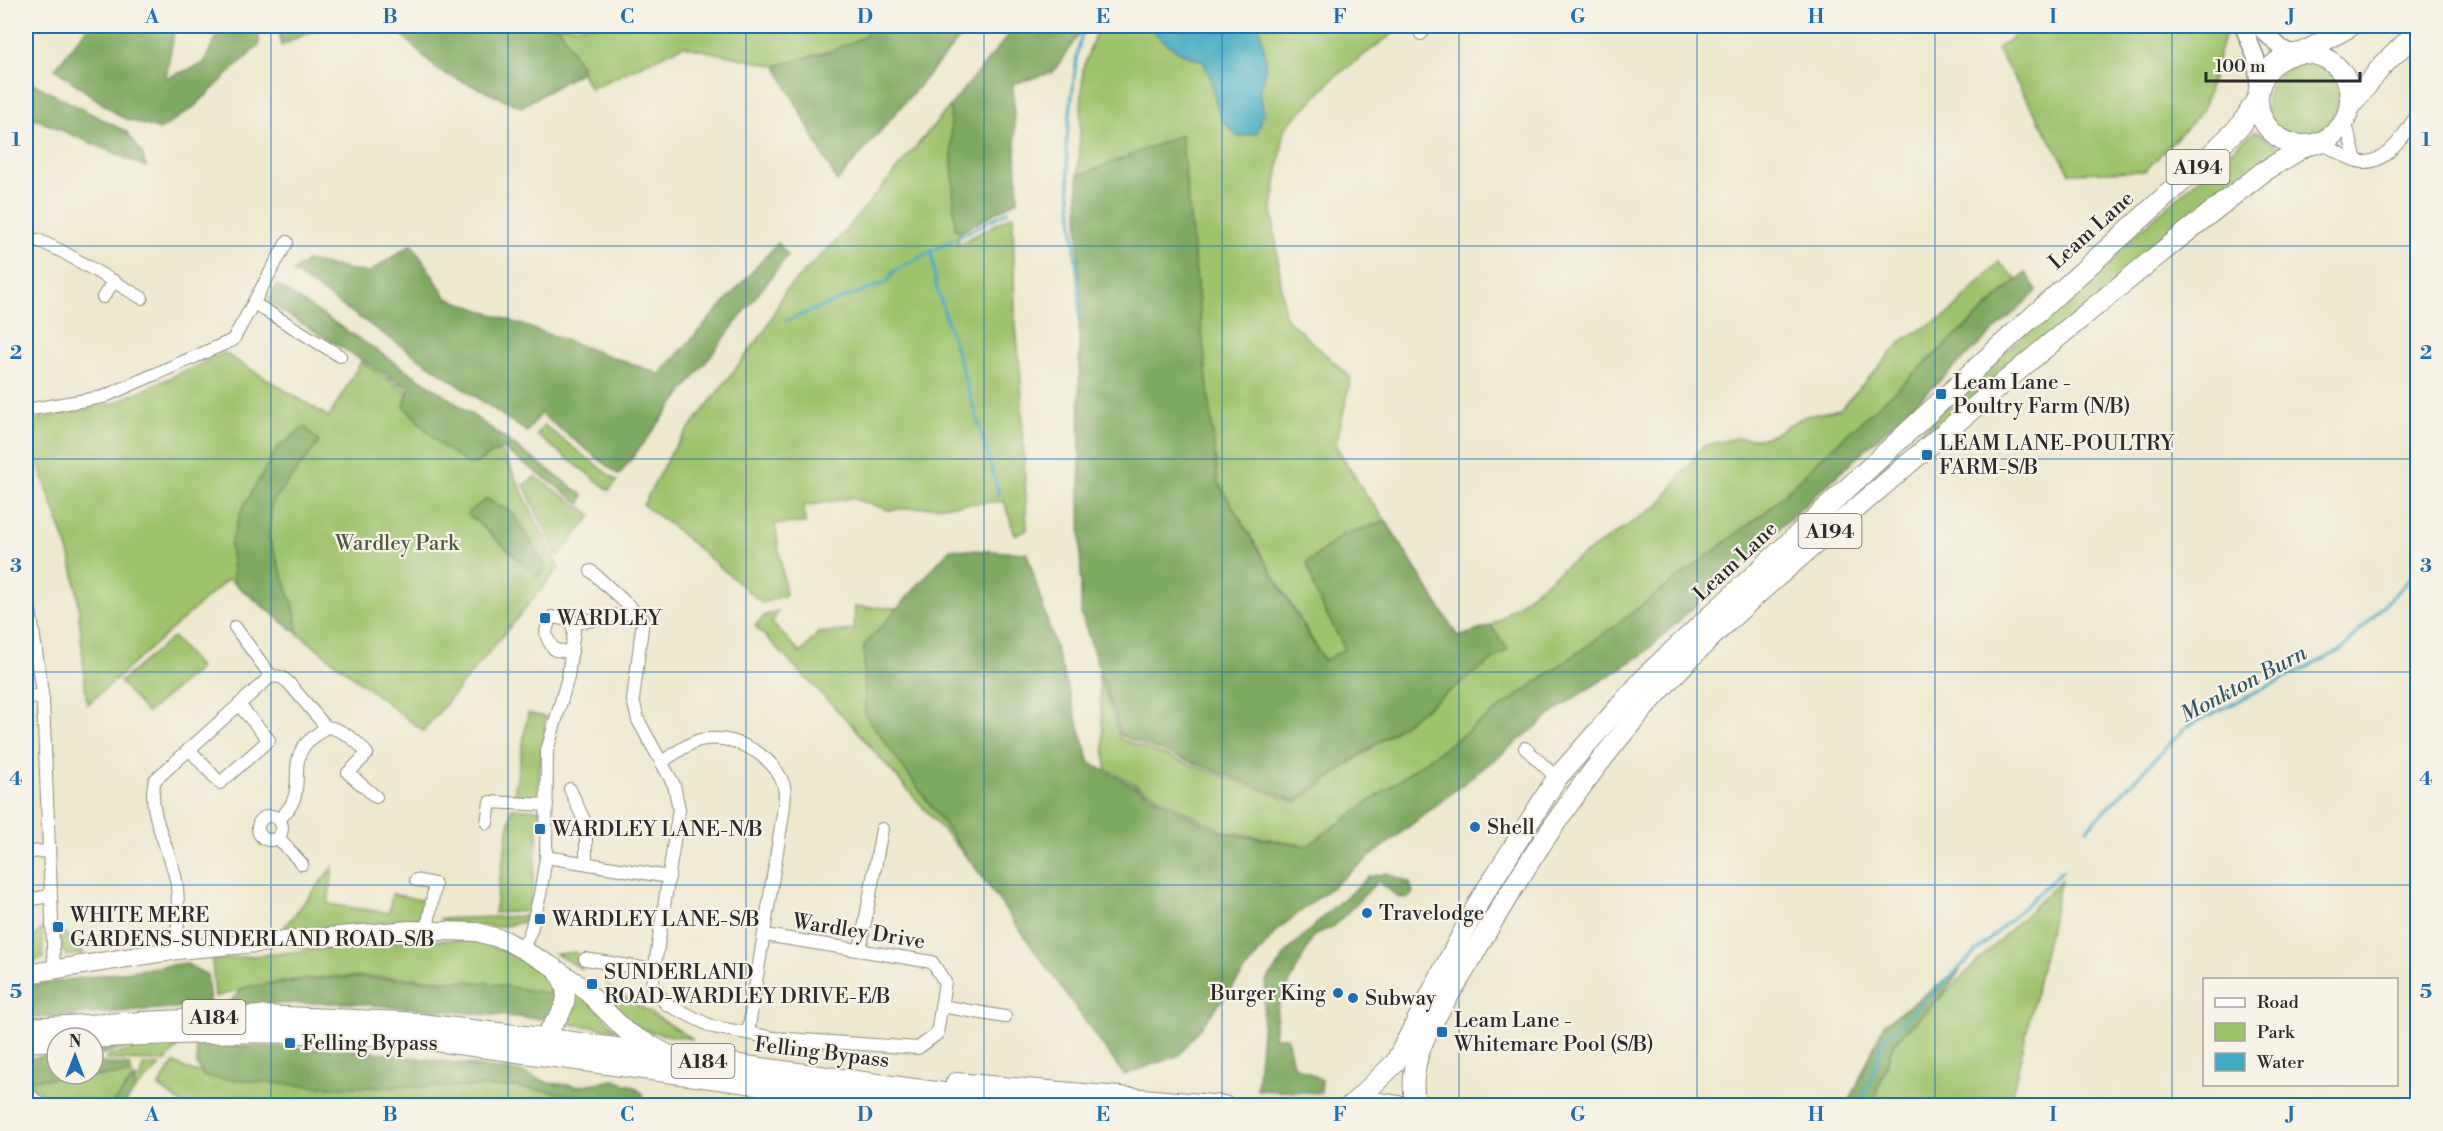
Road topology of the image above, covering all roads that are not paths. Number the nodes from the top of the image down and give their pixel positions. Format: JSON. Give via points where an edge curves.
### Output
{"nodes":[{"id":1,"x":2243,"y":26,"type":"edge"},
{"id":2,"x":2258,"y":26,"type":"edge"},
{"id":3,"x":2351,"y":26,"type":"edge"},
{"id":4,"x":2418,"y":31,"type":"edge"},
{"id":5,"x":2298,"y":53,"type":"junction"},
{"id":6,"x":2259,"y":94,"type":"junction"},
{"id":7,"x":2348,"y":110,"type":"junction"},
{"id":8,"x":2418,"y":113,"type":"edge"},
{"id":9,"x":2313,"y":143,"type":"junction"},
{"id":10,"x":2356,"y":160,"type":"junction"},
{"id":11,"x":26,"y":242,"type":"edge"},
{"id":12,"x":287,"y":242,"type":"dead end"},
{"id":13,"x":114,"y":281,"type":"junction"},
{"id":14,"x":103,"y":297,"type":"dead end"},
{"id":15,"x":142,"y":298,"type":"dead end"},
{"id":16,"x":255,"y":304,"type":"junction"},
{"id":17,"x":340,"y":356,"type":"dead end"},
{"id":18,"x":26,"y":410,"type":"edge"},
{"id":19,"x":591,"y":571,"type":"dead end"},
{"id":20,"x":26,"y":582,"type":"edge"},
{"id":21,"x":636,"y":612,"type":"junction"},
{"id":22,"x":234,"y":627,"type":"dead end"},
{"id":23,"x":574,"y":631,"type":"junction"},
{"id":24,"x":572,"y":652,"type":"junction"},
{"id":25,"x":271,"y":676,"type":"junction"},
{"id":26,"x":26,"y":694,"type":"edge"},
{"id":27,"x":43,"y":700,"type":"junction"},
{"id":28,"x":238,"y":705,"type":"junction"},
{"id":29,"x":326,"y":727,"type":"junction"},
{"id":30,"x":1525,"y":748,"type":"dead end"},
{"id":31,"x":189,"y":749,"type":"junction"},
{"id":32,"x":663,"y":761,"type":"junction"},
{"id":33,"x":1557,"y":778,"type":"junction"},
{"id":34,"x":570,"y":789,"type":"dead end"},
{"id":35,"x":376,"y":797,"type":"dead end"},
{"id":36,"x":547,"y":805,"type":"junction"},
{"id":37,"x":279,"y":819,"type":"junction"},
{"id":38,"x":487,"y":823,"type":"dead end"},
{"id":39,"x":882,"y":829,"type":"dead end"},
{"id":40,"x":278,"y":838,"type":"junction"},
{"id":41,"x":48,"y":851,"type":"junction"},
{"id":42,"x":26,"y":852,"type":"edge"},
{"id":43,"x":546,"y":857,"type":"junction"},
{"id":44,"x":586,"y":861,"type":"junction"},
{"id":45,"x":302,"y":864,"type":"dead end"},
{"id":46,"x":669,"y":877,"type":"junction"},
{"id":47,"x":416,"y":880,"type":"dead end"},
{"id":48,"x":51,"y":896,"type":"junction"},
{"id":49,"x":26,"y":900,"type":"edge"},
{"id":50,"x":427,"y":930,"type":"junction"},
{"id":51,"x":765,"y":935,"type":"junction"},
{"id":52,"x":523,"y":949,"type":"junction"},
{"id":53,"x":177,"y":950,"type":"junction"},
{"id":54,"x":860,"y":950,"type":"junction"},
{"id":55,"x":585,"y":959,"type":"dead end"},
{"id":56,"x":54,"y":969,"type":"junction"},
{"id":57,"x":556,"y":969,"type":"junction"},
{"id":58,"x":655,"y":970,"type":"junction"},
{"id":59,"x":26,"y":974,"type":"edge"},
{"id":60,"x":941,"y":1006,"type":"junction"},
{"id":61,"x":1005,"y":1017,"type":"dead end"},
{"id":62,"x":748,"y":1034,"type":"junction"},
{"id":63,"x":105,"y":1037,"type":"edge"},
{"id":64,"x":543,"y":1038,"type":"junction"},
{"id":65,"x":34,"y":1039,"type":"edge"},
{"id":66,"x":674,"y":1056,"type":"junction"},
{"id":67,"x":864,"y":1082,"type":"junction"},
{"id":68,"x":798,"y":1089,"type":"junction"},
{"id":69,"x":26,"y":1091,"type":"edge"},
{"id":70,"x":1352,"y":1104,"type":"edge"},
{"id":71,"x":41,"y":1106,"type":"edge"},
{"id":72,"x":847,"y":1106,"type":"edge"},
{"id":73,"x":919,"y":1106,"type":"edge"},
{"id":74,"x":1039,"y":1106,"type":"edge"},
{"id":75,"x":1224,"y":1106,"type":"edge"},
{"id":76,"x":1399,"y":1106,"type":"edge"},
{"id":77,"x":1416,"y":1106,"type":"edge"}],
"edges":[{"from":1,"to":6,"type":"main road","via":[[2254,48]]},
{"from":2,"to":5,"type":"main road","via":[[2282,48]]},
{"from":3,"to":5,"type":"highway","name":"Leam Lane"},
{"from":4,"to":7,"type":"highway","name":"Leam Lane","via":[[2378,61]]},
{"from":5,"to":6,"type":"highway","name":"Leam Lane","via":[[2282,58],[2267,71]]},
{"from":5,"to":7,"type":"highway","via":[[2315,53],[2343,72]]},
{"from":6,"to":9,"type":"highway","via":[[2260,113],[2273,133],[2288,142]]},
{"from":6,"to":33,"type":"highway","name":"Leam Lane","number":"A194","via":[[2242,124],[2200,165],[1648,674]]},
{"from":7,"to":9,"type":"highway","name":"Leam Lane","via":[[2334,134]]},
{"from":7,"to":10,"type":"street"},
{"from":8,"to":10,"type":"street","via":[[2385,155],[2372,161]]},
{"from":9,"to":10,"type":"street"},
{"from":9,"to":77,"type":"highway","name":"Leam Lane","number":"A194","via":[[2227,200],[2007,378],[1743,607],[1661,688],[1599,762],[1537,847],[1485,934],[1419,1049],[1412,1075]]},
{"from":11,"to":13,"type":"street","via":[[38,240]]},
{"from":12,"to":16,"type":"street"},
{"from":13,"to":14,"type":"street"},
{"from":13,"to":15,"type":"street"},
{"from":16,"to":17,"type":"street"},
{"from":16,"to":18,"type":"street","via":[[233,340],[103,397]]},
{"from":19,"to":21,"type":"street"},
{"from":20,"to":27,"type":"street"},
{"from":21,"to":23,"type":"street","via":[[574,623]]},
{"from":21,"to":32,"type":"street","name":"Wardley Drive","via":[[643,619],[633,700],[638,720]]},
{"from":22,"to":25,"type":"street"},
{"from":23,"to":24,"type":"street"},
{"from":23,"to":24,"type":"street","via":[[570,620],[562,617],[552,617],[546,627],[546,638],[555,650]]},
{"from":24,"to":36,"type":"street","via":[[548,751]]},
{"from":25,"to":28,"type":"street"},
{"from":25,"to":29,"type":"street","via":[[288,682]]},
{"from":26,"to":27,"type":"street"},
{"from":27,"to":41,"type":"street"},
{"from":28,"to":31,"type":"street"},
{"from":28,"to":31,"type":"street","via":[[269,740],[220,783]]},
{"from":29,"to":35,"type":"street","via":[[361,744],[367,754],[348,773]]},
{"from":29,"to":37,"type":"street","via":[[304,746],[295,800]]},
{"from":30,"to":33,"type":"street"},
{"from":31,"to":53,"type":"street","via":[[155,780],[153,790],[176,881]]},
{"from":32,"to":46,"type":"street","name":"Wardley Drive","via":[[674,784],[679,809]]},
{"from":32,"to":51,"type":"street","via":[[699,740],[730,741],[759,752],[776,770],[784,788],[783,814]]},
{"from":33,"to":70,"type":"highway","name":"Leam Lane","number":"A194","via":[[1480,900],[1395,1063]]},
{"from":34,"to":44,"type":"street","via":[[586,825]]},
{"from":36,"to":38,"type":"street","via":[[490,802]]},
{"from":36,"to":43,"type":"street"},
{"from":37,"to":40,"type":"street","via":[[282,829]]},
{"from":37,"to":40,"type":"street","via":[[266,817],[257,827],[260,836]]},
{"from":39,"to":54,"type":"street"},
{"from":40,"to":45,"type":"street"},
{"from":41,"to":42,"type":"street"},
{"from":41,"to":48,"type":"street"},
{"from":43,"to":44,"type":"street"},
{"from":43,"to":52,"type":"street","via":[[540,895]]},
{"from":44,"to":46,"type":"street"},
{"from":46,"to":58,"type":"street","name":"Wardley Drive"},
{"from":47,"to":50,"type":"street","via":[[435,884]]},
{"from":48,"to":49,"type":"street"},
{"from":48,"to":56,"type":"street"},
{"from":50,"to":52,"type":"main road","via":[[477,932]]},
{"from":50,"to":53,"type":"main road"},
{"from":51,"to":54,"type":"street","name":"Wardley Drive"},
{"from":51,"to":62,"type":"street"},
{"from":52,"to":57,"type":"main road"},
{"from":53,"to":56,"type":"main road"},
{"from":54,"to":60,"type":"street","name":"Wardley Drive","via":[[932,962],[945,982]]},
{"from":55,"to":58,"type":"street"},
{"from":56,"to":59,"type":"main road"},
{"from":57,"to":64,"type":"main road","via":[[566,999],[563,1010]]},
{"from":57,"to":66,"type":"main road","via":[[580,985],[627,1032]]},
{"from":58,"to":62,"type":"street","name":"Wardley Drive","via":[[652,986],[666,1004],[713,1028]]},
{"from":60,"to":61,"type":"street"},
{"from":60,"to":62,"type":"street","name":"Wardley Drive","via":[[937,1034],[918,1048]]},
{"from":63,"to":68,"type":"highway","name":"Felling Bypass","number":"A184","via":[[207,1032],[353,1034],[487,1047]]},
{"from":64,"to":65,"type":"highway","name":"Felling Bypass","number":"A184","via":[[403,1022],[271,1016],[176,1018]]},
{"from":64,"to":66,"type":"highway","name":"Felling Bypass","number":"A184"},
{"from":66,"to":67,"type":"highway","name":"Felling Bypass","number":"A184"},
{"from":67,"to":74,"type":"highway","name":"Felling Bypass","number":"A184"},
{"from":67,"to":75,"type":"highway","number":"A184","via":[[970,1083]]},
{"from":68,"to":72,"type":"highway","number":"A184"},
{"from":68,"to":73,"type":"highway","name":"Felling Bypass","number":"A184"},
{"from":69,"to":71,"type":"street"},
{"from":70,"to":76,"type":"highway","number":"A194"}]}
